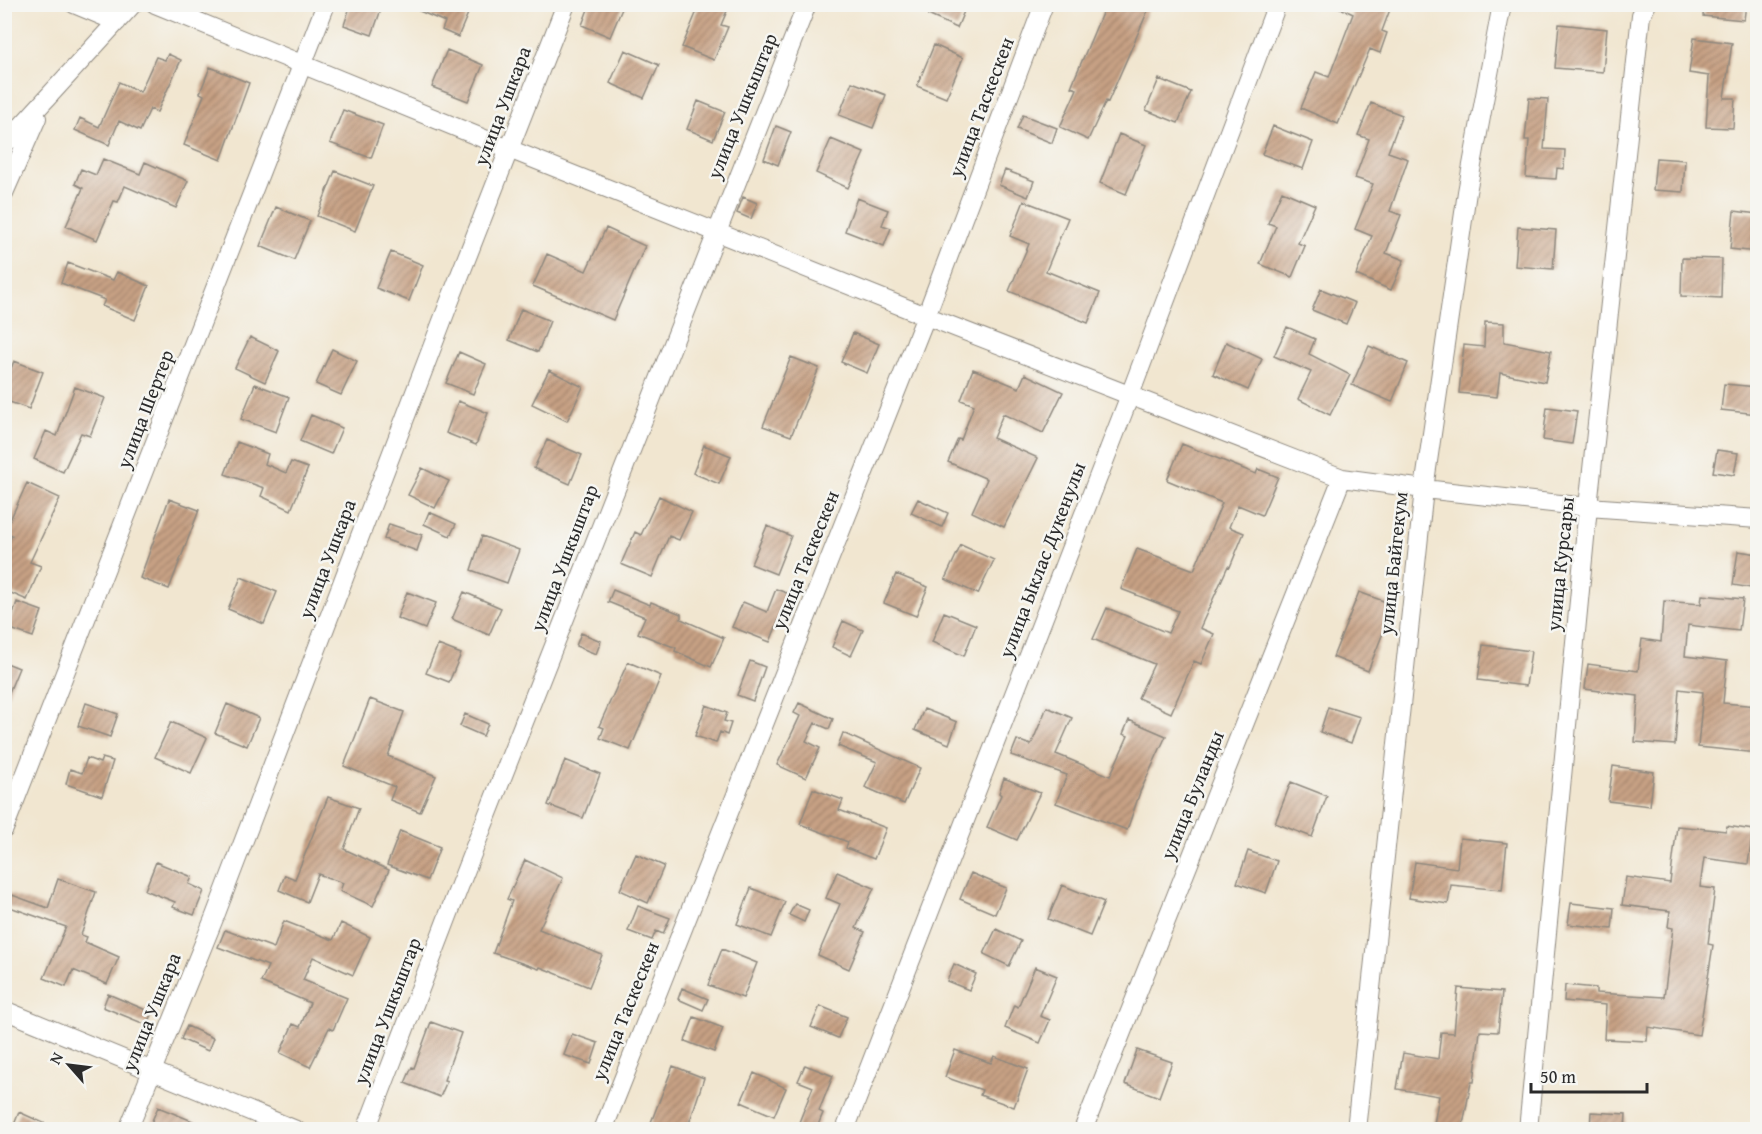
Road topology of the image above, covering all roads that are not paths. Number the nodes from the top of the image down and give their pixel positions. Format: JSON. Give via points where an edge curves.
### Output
{"nodes":[{"id":1,"x":74,"y":4,"type":"edge"},
{"id":2,"x":133,"y":4,"type":"edge"},
{"id":3,"x":155,"y":4,"type":"edge"},
{"id":4,"x":326,"y":4,"type":"edge"},
{"id":5,"x":566,"y":4,"type":"edge"},
{"id":6,"x":807,"y":4,"type":"edge"},
{"id":7,"x":1044,"y":4,"type":"edge"},
{"id":8,"x":1277,"y":4,"type":"edge"},
{"id":9,"x":1502,"y":4,"type":"edge"},
{"id":10,"x":1647,"y":4,"type":"edge"},
{"id":11,"x":117,"y":22,"type":"junction"},
{"id":12,"x":303,"y":65,"type":"junction"},
{"id":13,"x":43,"y":105,"type":"junction"},
{"id":14,"x":4,"y":145,"type":"edge"},
{"id":15,"x":509,"y":149,"type":"junction"},
{"id":16,"x":4,"y":193,"type":"edge"},
{"id":17,"x":716,"y":231,"type":"junction"},
{"id":18,"x":926,"y":316,"type":"junction"},
{"id":19,"x":1130,"y":395,"type":"junction"},
{"id":20,"x":1342,"y":478,"type":"junction"},
{"id":21,"x":1424,"y":489,"type":"junction"},
{"id":22,"x":1588,"y":507,"type":"junction"},
{"id":23,"x":1758,"y":519,"type":"edge"},
{"id":24,"x":4,"y":829,"type":"edge"},
{"id":25,"x":4,"y":1010,"type":"edge"},
{"id":26,"x":151,"y":1071,"type":"junction"},
{"id":27,"x":128,"y":1130,"type":"edge"},
{"id":28,"x":296,"y":1130,"type":"edge"},
{"id":29,"x":366,"y":1130,"type":"edge"},
{"id":30,"x":603,"y":1130,"type":"edge"},
{"id":31,"x":845,"y":1130,"type":"edge"},
{"id":32,"x":1083,"y":1130,"type":"edge"},
{"id":33,"x":1356,"y":1130,"type":"edge"},
{"id":34,"x":1528,"y":1130,"type":"edge"}],
"edges":[{"from":1,"to":11,"type":"street"},
{"from":2,"to":11,"type":"street"},
{"from":3,"to":12,"type":"street"},
{"from":4,"to":12,"type":"street","name":"улица Шертер"},
{"from":5,"to":15,"type":"street","name":"улица Ушкара"},
{"from":6,"to":17,"type":"street","name":"улица Ушкыштар"},
{"from":7,"to":18,"type":"street","name":"улица Таскескен"},
{"from":8,"to":19,"type":"street","name":"улица Ыклас Дукенулы"},
{"from":9,"to":21,"type":"street","name":"улица Байгекум","via":[[1467,192]]},
{"from":10,"to":22,"type":"street","name":"улица Курсары","via":[[1641,15]]},
{"from":11,"to":13,"type":"street"},
{"from":12,"to":15,"type":"street"},
{"from":12,"to":24,"type":"street","name":"улица Шертер"},
{"from":13,"to":14,"type":"street"},
{"from":13,"to":16,"type":"street"},
{"from":15,"to":17,"type":"street"},
{"from":15,"to":26,"type":"street","name":"улица Ушкара"},
{"from":17,"to":18,"type":"street"},
{"from":17,"to":29,"type":"street","name":"улица Ушкыштар"},
{"from":18,"to":19,"type":"street"},
{"from":18,"to":30,"type":"street","name":"улица Таскескен"},
{"from":19,"to":20,"type":"street"},
{"from":19,"to":31,"type":"street","name":"улица Ыклас Дукенулы"},
{"from":20,"to":21,"type":"street"},
{"from":20,"to":32,"type":"street","name":"улица Буланды"},
{"from":21,"to":22,"type":"street"},
{"from":21,"to":33,"type":"street","name":"улица Байгекум"},
{"from":22,"to":23,"type":"street"},
{"from":22,"to":34,"type":"street","name":"улица Курсары"},
{"from":25,"to":26,"type":"street"},
{"from":26,"to":27,"type":"street","name":"улица Ушкара"},
{"from":26,"to":28,"type":"street"}]}
